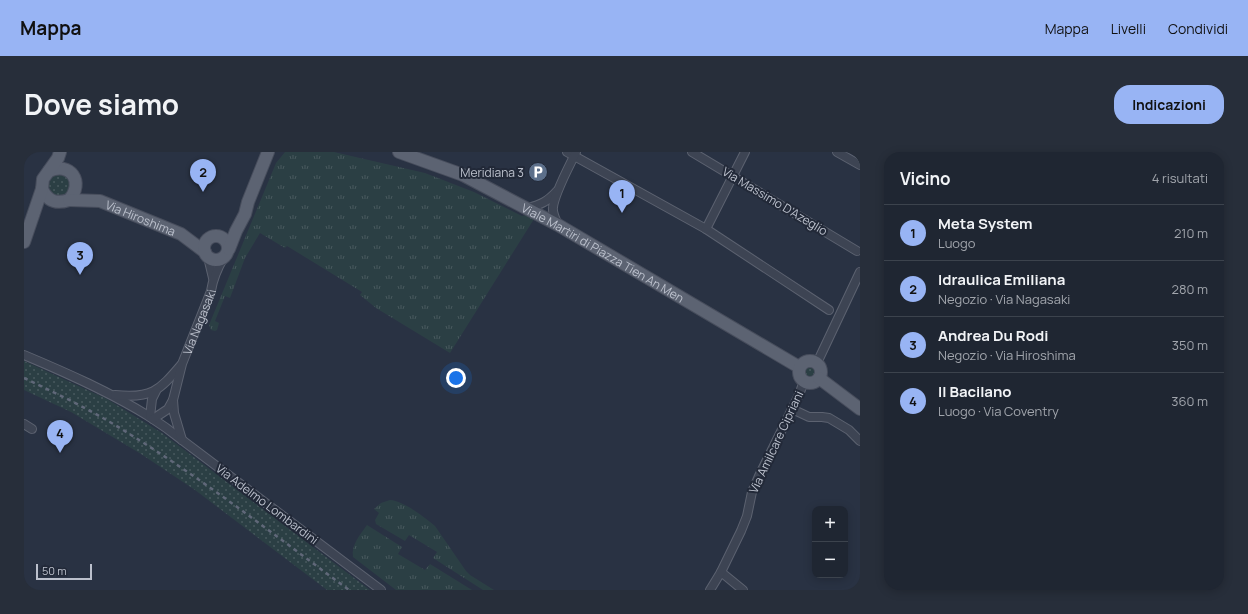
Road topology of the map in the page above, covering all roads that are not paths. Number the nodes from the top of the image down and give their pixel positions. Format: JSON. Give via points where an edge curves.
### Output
{"nodes":[{"id":1,"x":60,"y":152,"type":"edge"},
{"id":2,"x":67,"y":152,"type":"edge"},
{"id":3,"x":399,"y":152,"type":"edge"},
{"id":4,"x":692,"y":152,"type":"edge"},
{"id":5,"x":745,"y":152,"type":"edge"},
{"id":6,"x":837,"y":152,"type":"edge"},
{"id":7,"x":572,"y":153,"type":"edge"},
{"id":8,"x":268,"y":154,"type":"edge"},
{"id":9,"x":860,"y":165,"type":"edge"},
{"id":10,"x":49,"y":171,"type":"junction"},
{"id":11,"x":72,"y":175,"type":"junction"},
{"id":12,"x":733,"y":176,"type":"junction"},
{"id":13,"x":42,"y":189,"type":"junction"},
{"id":14,"x":559,"y":189,"type":"junction"},
{"id":15,"x":69,"y":200,"type":"junction"},
{"id":16,"x":100,"y":201,"type":"junction"},
{"id":17,"x":56,"y":202,"type":"junction"},
{"id":18,"x":248,"y":202,"type":"junction"},
{"id":19,"x":527,"y":208,"type":"junction"},
{"id":20,"x":558,"y":225,"type":"junction"},
{"id":21,"x":706,"y":229,"type":"junction"},
{"id":22,"x":181,"y":234,"type":"junction"},
{"id":23,"x":26,"y":236,"type":"edge"},
{"id":24,"x":213,"y":236,"type":"junction"},
{"id":25,"x":857,"y":251,"type":"dead end"},
{"id":26,"x":226,"y":253,"type":"junction"},
{"id":27,"x":207,"y":255,"type":"junction"},
{"id":28,"x":860,"y":272,"type":"edge"},
{"id":29,"x":213,"y":279,"type":"junction"},
{"id":30,"x":829,"y":310,"type":"dead end"},
{"id":31,"x":24,"y":355,"type":"edge"},
{"id":32,"x":817,"y":363,"type":"junction"},
{"id":33,"x":182,"y":364,"type":"junction"},
{"id":34,"x":799,"y":367,"type":"junction"},
{"id":35,"x":819,"y":378,"type":"junction"},
{"id":36,"x":804,"y":381,"type":"junction"},
{"id":37,"x":156,"y":391,"type":"junction"},
{"id":38,"x":111,"y":395,"type":"junction"},
{"id":39,"x":173,"y":400,"type":"junction"},
{"id":40,"x":792,"y":409,"type":"junction"},
{"id":41,"x":860,"y":409,"type":"edge"},
{"id":42,"x":152,"y":418,"type":"junction"},
{"id":43,"x":24,"y":424,"type":"edge"},
{"id":44,"x":32,"y":429,"type":"dead end"},
{"id":45,"x":182,"y":440,"type":"junction"},
{"id":46,"x":860,"y":441,"type":"edge"},
{"id":47,"x":721,"y":572,"type":"junction"},
{"id":48,"x":381,"y":590,"type":"edge"},
{"id":49,"x":710,"y":590,"type":"edge"},
{"id":50,"x":743,"y":590,"type":"edge"}],
"edges":[{"from":1,"to":10,"type":"main road"},
{"from":2,"to":11,"type":"main road","via":[[66,158]]},
{"from":3,"to":19,"type":"main road","name":"Viale Martiri di Piazza Tien An Men","via":[[463,175]]},
{"from":4,"to":12,"type":"street","name":"Via Massimo D'Azeglio"},
{"from":5,"to":12,"type":"street"},
{"from":6,"to":9,"type":"street"},
{"from":7,"to":14,"type":"street"},
{"from":7,"to":21,"type":"street"},
{"from":8,"to":18,"type":"main road","name":"Via Nagasaki"},
{"from":10,"to":11,"type":"main road","via":[[59,168]]},
{"from":10,"to":13,"type":"main road","via":[[43,179]]},
{"from":11,"to":15,"type":"main road","via":[[77,185]]},
{"from":11,"to":16,"type":"main road","name":"Via Hiroshima","via":[[82,188]]},
{"from":12,"to":21,"type":"street"},
{"from":12,"to":25,"type":"street","name":"Via Massimo D'Azeglio"},
{"from":13,"to":17,"type":"main road","via":[[48,198]]},
{"from":13,"to":23,"type":"main road"},
{"from":14,"to":19,"type":"street","via":[[539,206]]},
{"from":14,"to":20,"type":"street","via":[[553,207]]},
{"from":15,"to":16,"type":"main road","name":"Via Hiroshima"},
{"from":15,"to":17,"type":"main road","name":"Via Hiroshima"},
{"from":16,"to":22,"type":"main road","name":"Via Hiroshima"},
{"from":17,"to":23,"type":"main road","via":[[44,211]]},
{"from":18,"to":24,"type":"main road","name":"Via Nagasaki","via":[[232,225]]},
{"from":18,"to":26,"type":"main road","name":"Via Nagasaki","via":[[246,214]]},
{"from":19,"to":20,"type":"main road","name":"Viale Martiri di Piazza Tien An Men"},
{"from":20,"to":34,"type":"main road","name":"Viale Martiri di Piazza Tien An Men"},
{"from":21,"to":30,"type":"street"},
{"from":22,"to":24,"type":"main road","name":"Via Hiroshima"},
{"from":22,"to":27,"type":"main road","name":"Via Hiroshima"},
{"from":24,"to":26,"type":"main road","via":[[226,241]]},
{"from":24,"to":27,"type":"main road","via":[[204,244]]},
{"from":26,"to":27,"type":"main road","via":[[216,260]]},
{"from":26,"to":29,"type":"street","name":"Via Nagasaki"},
{"from":27,"to":29,"type":"street","name":"Via Nagasaki"},
{"from":28,"to":32,"type":"street"},
{"from":29,"to":33,"type":"street","name":"Via Nagasaki","via":[[212,291]]},
{"from":31,"to":38,"type":"street","name":"Via Adelmo Lombardini"},
{"from":32,"to":34,"type":"main road","via":[[807,361]]},
{"from":32,"to":35,"type":"main road","via":[[821,372]]},
{"from":33,"to":37,"type":"street","name":"Via Nagasaki"},
{"from":33,"to":39,"type":"street","name":"Via Nagasaki"},
{"from":34,"to":36,"type":"main road","via":[[800,376]]},
{"from":35,"to":36,"type":"main road","via":[[810,383]]},
{"from":35,"to":41,"type":"main road"},
{"from":36,"to":40,"type":"street","name":"Via Amilcare Cipriani"},
{"from":37,"to":38,"type":"street","name":"Via Nagasaki","via":[[136,396]]},
{"from":37,"to":42,"type":"street","via":[[152,399]]},
{"from":38,"to":42,"type":"street","name":"Via Adelmo Lombardini"},
{"from":39,"to":42,"type":"street","name":"Via Nagasaki","via":[[168,409]]},
{"from":39,"to":45,"type":"street","name":"Via Nagasaki"},
{"from":40,"to":46,"type":"street","via":[[809,417],[829,418],[849,430]]},
{"from":40,"to":47,"type":"street","name":"Via Amilcare Cipriani","via":[[752,492],[747,516]]},
{"from":42,"to":45,"type":"street","name":"Via Adelmo Lombardini"},
{"from":43,"to":44,"type":"street"},
{"from":45,"to":48,"type":"street","name":"Via Adelmo Lombardini"},
{"from":47,"to":49,"type":"street","name":"Via Amilcare Cipriani"},
{"from":47,"to":50,"type":"street"}]}
